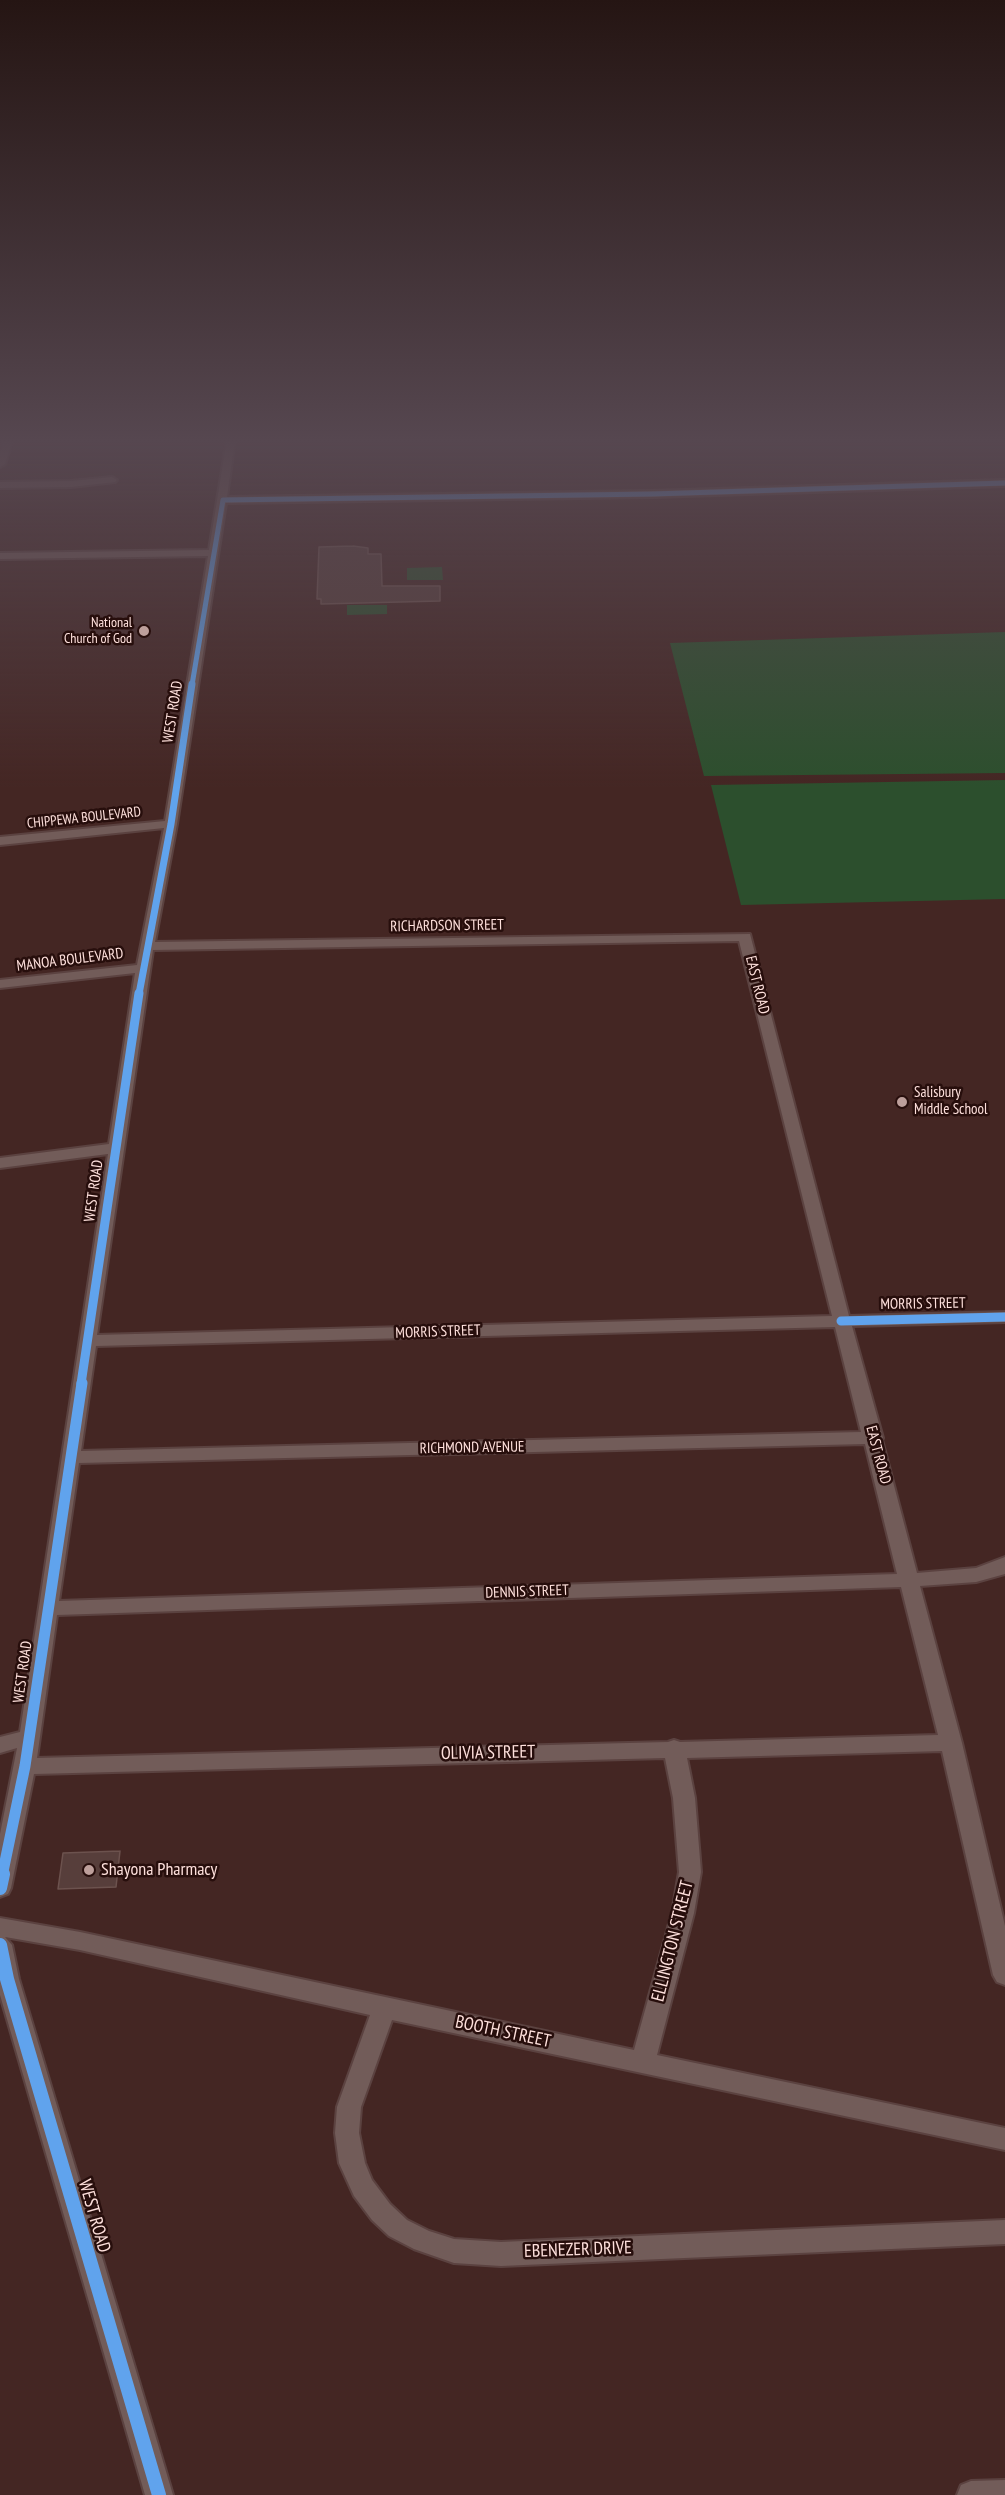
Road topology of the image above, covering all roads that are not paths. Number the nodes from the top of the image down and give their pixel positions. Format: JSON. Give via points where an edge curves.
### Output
{"nodes":[{"id":1,"x":41,"y":555,"type":"edge"},
{"id":2,"x":215,"y":555,"type":"edge"},
{"id":3,"x":0,"y":556,"type":"edge"},
{"id":4,"x":171,"y":824,"type":"junction"},
{"id":5,"x":0,"y":841,"type":"edge"},
{"id":6,"x":746,"y":937,"type":"joint"},
{"id":7,"x":148,"y":946,"type":"junction"},
{"id":8,"x":143,"y":968,"type":"junction"},
{"id":9,"x":0,"y":984,"type":"edge"},
{"id":10,"x":116,"y":1148,"type":"junction"},
{"id":11,"x":0,"y":1163,"type":"edge"},
{"id":12,"x":1005,"y":1317,"type":"edge"},
{"id":13,"x":841,"y":1321,"type":"junction"},
{"id":14,"x":87,"y":1341,"type":"junction"},
{"id":15,"x":874,"y":1438,"type":"junction"},
{"id":16,"x":70,"y":1457,"type":"junction"},
{"id":17,"x":1005,"y":1564,"type":"edge"},
{"id":18,"x":910,"y":1580,"type":"junction"},
{"id":19,"x":47,"y":1608,"type":"junction"},
{"id":20,"x":29,"y":1737,"type":"junction"},
{"id":21,"x":951,"y":1743,"type":"junction"},
{"id":22,"x":0,"y":1745,"type":"edge"},
{"id":23,"x":674,"y":1748,"type":"junction"},
{"id":24,"x":25,"y":1766,"type":"junction"},
{"id":25,"x":0,"y":1888,"type":"edge"},
{"id":26,"x":0,"y":1927,"type":"edge"},
{"id":27,"x":1001,"y":1940,"type":"edge"},
{"id":28,"x":0,"y":1945,"type":"edge"},
{"id":29,"x":1005,"y":1976,"type":"edge"},
{"id":30,"x":384,"y":2008,"type":"junction"},
{"id":31,"x":643,"y":2061,"type":"junction"},
{"id":32,"x":1005,"y":2139,"type":"edge"},
{"id":33,"x":1005,"y":2232,"type":"edge"},
{"id":34,"x":1005,"y":2494,"type":"edge"},
{"id":35,"x":159,"y":2495,"type":"edge"},
{"id":36,"x":971,"y":2495,"type":"edge"}],
"edges":[{"from":1,"to":3,"type":"street"},
{"from":2,"to":4,"type":"street","name":"WEST ROAD"},
{"from":4,"to":5,"type":"street","name":"CHIPPEWA BOULEVARD"},
{"from":4,"to":7,"type":"street","name":"WEST ROAD"},
{"from":6,"to":7,"type":"street","name":"RICHARDSON STREET"},
{"from":6,"to":13,"type":"street","name":"EAST ROAD"},
{"from":7,"to":8,"type":"street","name":"WEST ROAD"},
{"from":8,"to":9,"type":"street","name":"MANOA BOULEVARD"},
{"from":8,"to":10,"type":"street","name":"WEST ROAD"},
{"from":10,"to":11,"type":"street"},
{"from":10,"to":14,"type":"street","name":"WEST ROAD"},
{"from":12,"to":13,"type":"street","name":"MORRIS STREET"},
{"from":13,"to":14,"type":"street","name":"MORRIS STREET"},
{"from":13,"to":15,"type":"street","name":"EAST ROAD"},
{"from":14,"to":16,"type":"street","name":"WEST ROAD"},
{"from":15,"to":16,"type":"street","name":"RICHMOND AVENUE"},
{"from":15,"to":18,"type":"street","name":"EAST ROAD"},
{"from":16,"to":19,"type":"street","name":"WEST ROAD"},
{"from":17,"to":18,"type":"street","name":"DENNIS STREET","via":[[976,1575]]},
{"from":18,"to":19,"type":"street","name":"DENNIS STREET"},
{"from":18,"to":21,"type":"street","name":"EAST ROAD"},
{"from":19,"to":20,"type":"street","name":"WEST ROAD"},
{"from":20,"to":22,"type":"street"},
{"from":20,"to":24,"type":"street","name":"WEST ROAD"},
{"from":21,"to":23,"type":"street","name":"OLIVIA STREET"},
{"from":21,"to":27,"type":"street","name":"EAST ROAD"},
{"from":23,"to":24,"type":"street","name":"OLIVIA STREET"},
{"from":23,"to":31,"type":"street","name":"ELLINGTON STREET","via":[[684,1798],[690,1872],[683,1913]]},
{"from":24,"to":25,"type":"street","name":"WEST ROAD"},
{"from":26,"to":30,"type":"street","name":"BOOTH STREET"},
{"from":27,"to":29,"type":"street","name":"EAST ROAD"},
{"from":28,"to":35,"type":"street","name":"WEST ROAD"},
{"from":30,"to":31,"type":"street","name":"BOOTH STREET"},
{"from":30,"to":33,"type":"street","name":"EBENEZER DRIVE","via":[[349,2107],[347,2133],[352,2163],[363,2188],[381,2212],[398,2228],[423,2241],[454,2251],[501,2254]]},
{"from":31,"to":32,"type":"street","name":"BOOTH STREET"},
{"from":34,"to":36,"type":"street"}]}
